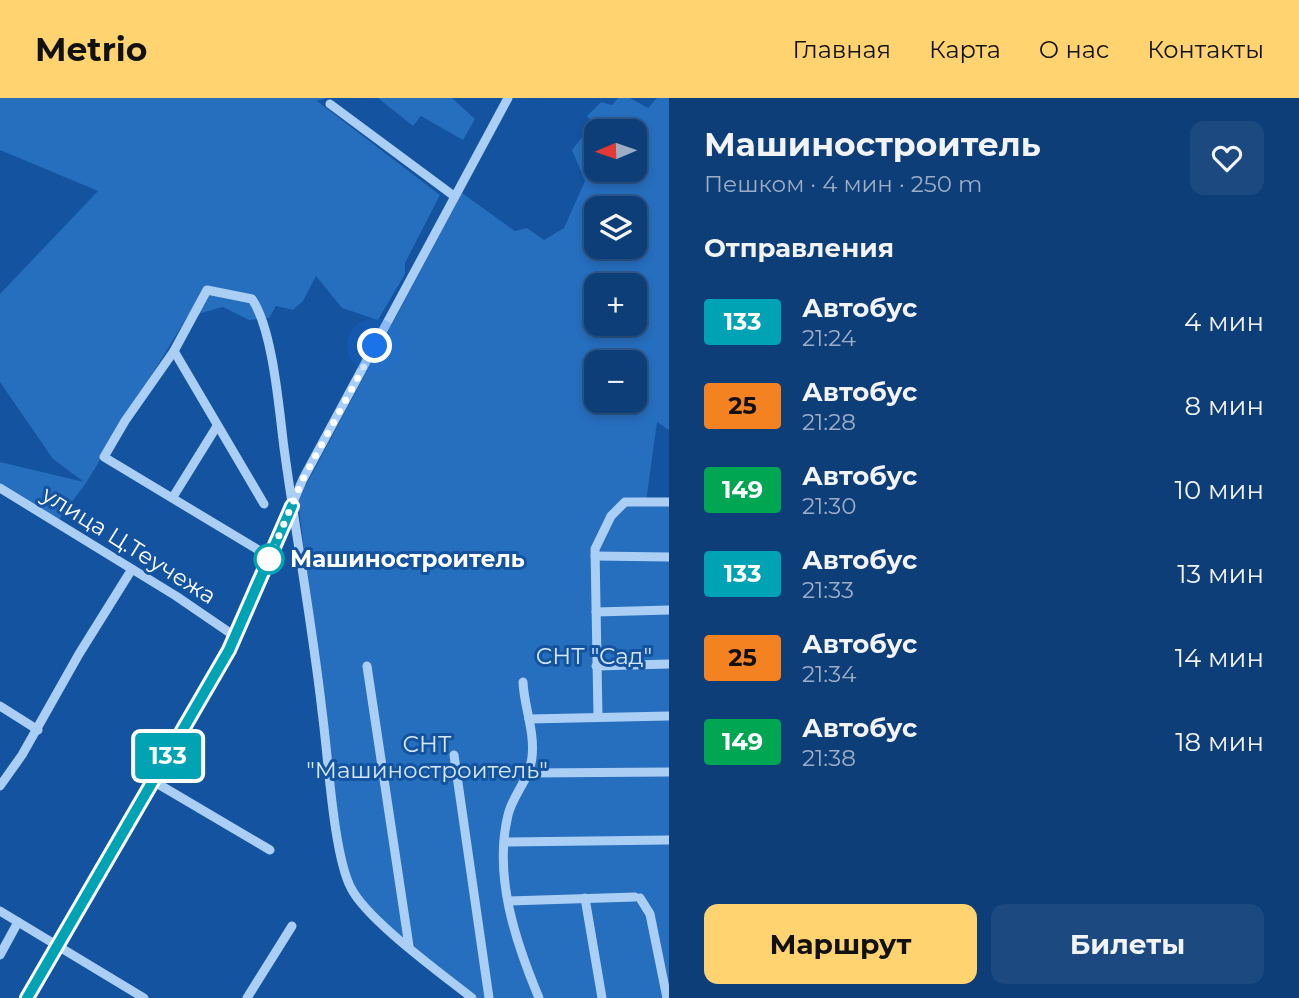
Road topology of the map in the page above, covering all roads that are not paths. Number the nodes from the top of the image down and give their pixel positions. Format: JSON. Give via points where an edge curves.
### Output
{"nodes":[{"id":1,"x":508,"y":98,"type":"edge"},
{"id":2,"x":330,"y":104,"type":"dead end"},
{"id":3,"x":454,"y":196,"type":"junction"},
{"id":4,"x":174,"y":351,"type":"junction"},
{"id":5,"x":217,"y":426,"type":"junction"},
{"id":6,"x":0,"y":488,"type":"edge"},
{"id":7,"x":173,"y":497,"type":"junction"},
{"id":8,"x":669,"y":502,"type":"edge"},
{"id":9,"x":264,"y":504,"type":"dead end"},
{"id":10,"x":292,"y":506,"type":"junction"},
{"id":11,"x":278,"y":538,"type":"junction"},
{"id":12,"x":297,"y":542,"type":"junction"},
{"id":13,"x":595,"y":556,"type":"junction"},
{"id":14,"x":669,"y":556,"type":"edge"},
{"id":15,"x":270,"y":557,"type":"junction"},
{"id":16,"x":132,"y":569,"type":"junction"},
{"id":17,"x":669,"y":610,"type":"edge"},
{"id":18,"x":596,"y":612,"type":"junction"},
{"id":19,"x":236,"y":637,"type":"junction"},
{"id":20,"x":669,"y":664,"type":"edge"},
{"id":21,"x":368,"y":666,"type":"dead end"},
{"id":22,"x":596,"y":666,"type":"junction"},
{"id":23,"x":523,"y":682,"type":"dead end"},
{"id":24,"x":0,"y":706,"type":"edge"},
{"id":25,"x":669,"y":716,"type":"edge"},
{"id":26,"x":598,"y":717,"type":"junction"},
{"id":27,"x":529,"y":719,"type":"junction"},
{"id":28,"x":38,"y":730,"type":"junction"},
{"id":29,"x":454,"y":755,"type":"dead end"},
{"id":30,"x":669,"y":772,"type":"edge"},
{"id":31,"x":530,"y":773,"type":"junction"},
{"id":32,"x":153,"y":781,"type":"junction"},
{"id":33,"x":0,"y":786,"type":"edge"},
{"id":34,"x":669,"y":840,"type":"edge"},
{"id":35,"x":505,"y":842,"type":"junction"},
{"id":36,"x":270,"y":850,"type":"dead end"},
{"id":37,"x":585,"y":898,"type":"junction"},
{"id":38,"x":509,"y":901,"type":"junction"},
{"id":39,"x":0,"y":911,"type":"edge"},
{"id":40,"x":18,"y":922,"type":"junction"},
{"id":41,"x":292,"y":926,"type":"dead end"},
{"id":42,"x":57,"y":946,"type":"junction"},
{"id":43,"x":409,"y":946,"type":"junction"},
{"id":44,"x":0,"y":955,"type":"edge"},
{"id":45,"x":461,"y":994,"type":"edge"},
{"id":46,"x":27,"y":998,"type":"edge"},
{"id":47,"x":144,"y":998,"type":"edge"},
{"id":48,"x":247,"y":998,"type":"edge"},
{"id":49,"x":472,"y":998,"type":"edge"},
{"id":50,"x":489,"y":998,"type":"edge"},
{"id":51,"x":539,"y":998,"type":"edge"},
{"id":52,"x":601,"y":998,"type":"edge"},
{"id":53,"x":667,"y":998,"type":"edge"}],
"edges":[{"from":1,"to":3,"type":"street"},
{"from":2,"to":3,"type":"street"},
{"from":3,"to":10,"type":"street"},
{"from":4,"to":5,"type":"street"},
{"from":4,"to":7,"type":"street","via":[[104,457]]},
{"from":4,"to":10,"type":"street","via":[[207,290],[252,299],[261,312],[276,389]]},
{"from":5,"to":7,"type":"street"},
{"from":5,"to":9,"type":"street"},
{"from":6,"to":16,"type":"street","name":"улица Ц.Теучежа"},
{"from":7,"to":15,"type":"street"},
{"from":8,"to":13,"type":"street","via":[[625,502],[601,534]]},
{"from":10,"to":11,"type":"street"},
{"from":10,"to":12,"type":"street"},
{"from":11,"to":12,"type":"street","via":[[287,536]]},
{"from":11,"to":15,"type":"street"},
{"from":12,"to":43,"type":"street","via":[[347,880],[362,904]]},
{"from":13,"to":14,"type":"street"},
{"from":13,"to":18,"type":"street"},
{"from":15,"to":19,"type":"street"},
{"from":16,"to":19,"type":"street","name":"улица Ц.Теучежа"},
{"from":16,"to":28,"type":"street"},
{"from":17,"to":18,"type":"street"},
{"from":18,"to":22,"type":"street"},
{"from":19,"to":32,"type":"street"},
{"from":20,"to":22,"type":"street"},
{"from":21,"to":43,"type":"street"},
{"from":22,"to":26,"type":"street"},
{"from":23,"to":27,"type":"street"},
{"from":24,"to":28,"type":"street"},
{"from":25,"to":26,"type":"street"},
{"from":26,"to":27,"type":"street"},
{"from":27,"to":31,"type":"street","via":[[533,744]]},
{"from":28,"to":33,"type":"street"},
{"from":29,"to":50,"type":"street"},
{"from":30,"to":31,"type":"street"},
{"from":31,"to":35,"type":"street","via":[[508,815]]},
{"from":32,"to":36,"type":"street"},
{"from":32,"to":42,"type":"street"},
{"from":34,"to":35,"type":"street"},
{"from":35,"to":38,"type":"street"},
{"from":37,"to":38,"type":"street"},
{"from":37,"to":52,"type":"street"},
{"from":37,"to":53,"type":"street","via":[[637,898],[650,914]]},
{"from":38,"to":51,"type":"street","via":[[517,944]]},
{"from":39,"to":40,"type":"street"},
{"from":40,"to":42,"type":"street"},
{"from":40,"to":44,"type":"street"},
{"from":41,"to":48,"type":"street"},
{"from":42,"to":46,"type":"street"},
{"from":42,"to":47,"type":"street"},
{"from":43,"to":45,"type":"street"},
{"from":45,"to":49,"type":"street"}]}
